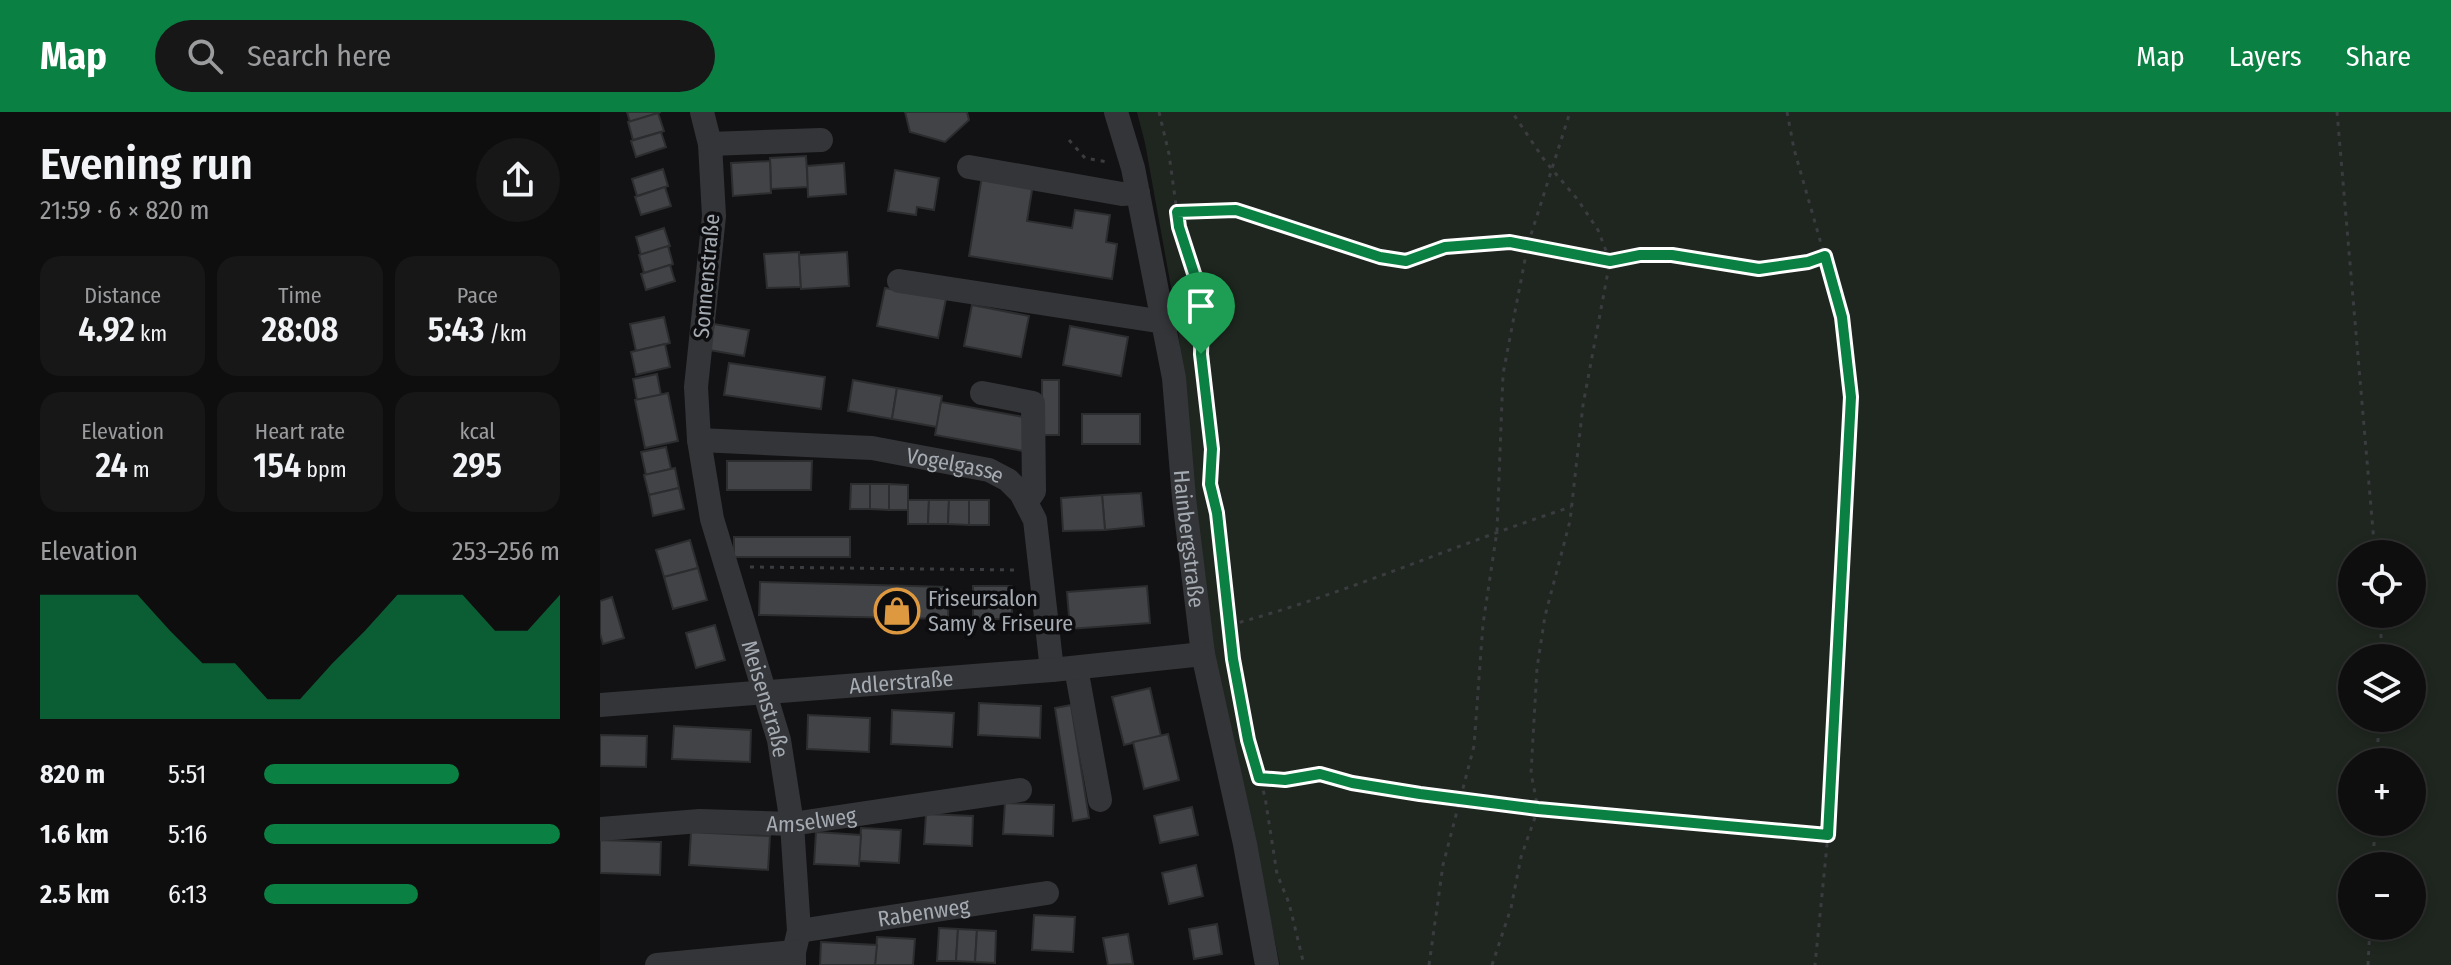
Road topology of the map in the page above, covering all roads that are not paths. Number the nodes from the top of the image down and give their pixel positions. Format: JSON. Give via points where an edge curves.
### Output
{"nodes":[{"id":1,"x":702,"y":112,"type":"edge"},
{"id":2,"x":1116,"y":112,"type":"edge"},
{"id":3,"x":821,"y":140,"type":"dead end"},
{"id":4,"x":710,"y":144,"type":"junction"},
{"id":5,"x":969,"y":167,"type":"dead end"},
{"id":6,"x":1138,"y":193,"type":"junction"},
{"id":7,"x":899,"y":281,"type":"dead end"},
{"id":8,"x":1164,"y":322,"type":"junction"},
{"id":9,"x":982,"y":393,"type":"dead end"},
{"id":10,"x":699,"y":440,"type":"junction"},
{"id":11,"x":1027,"y":501,"type":"junction"},
{"id":12,"x":1203,"y":654,"type":"junction"},
{"id":13,"x":1064,"y":669,"type":"junction"},
{"id":14,"x":766,"y":692,"type":"junction"},
{"id":15,"x":600,"y":705,"type":"edge"},
{"id":16,"x":1020,"y":790,"type":"dead end"},
{"id":17,"x":1100,"y":800,"type":"dead end"},
{"id":18,"x":792,"y":824,"type":"junction"},
{"id":19,"x":600,"y":829,"type":"edge"},
{"id":20,"x":1047,"y":893,"type":"dead end"},
{"id":21,"x":795,"y":949,"type":"edge"},
{"id":22,"x":657,"y":965,"type":"edge"},
{"id":23,"x":1267,"y":965,"type":"edge"}],
"edges":[{"from":1,"to":4,"type":"street","name":"Sonnenstraße"},
{"from":2,"to":6,"type":"street","name":"Hainbergstraße"},
{"from":3,"to":4,"type":"street"},
{"from":4,"to":10,"type":"street","name":"Sonnenstraße","via":[[714,216],[696,387]]},
{"from":5,"to":6,"type":"street"},
{"from":6,"to":8,"type":"street","name":"Hainbergstraße"},
{"from":7,"to":8,"type":"street"},
{"from":8,"to":12,"type":"street","name":"Hainbergstraße"},
{"from":9,"to":11,"type":"street","via":[[1033,403],[1034,491]]},
{"from":10,"to":11,"type":"street","name":"Vogelgasse","via":[[872,448],[989,470],[1008,480]]},
{"from":10,"to":14,"type":"street","name":"Meisenstraße","via":[[712,519]]},
{"from":11,"to":13,"type":"street","name":"Vogelgasse"},
{"from":12,"to":13,"type":"street","name":"Adlerstraße"},
{"from":12,"to":23,"type":"street","name":"Hainbergstraße"},
{"from":13,"to":14,"type":"street","name":"Adlerstraße"},
{"from":13,"to":17,"type":"street","name":"Vogelgasse"},
{"from":14,"to":15,"type":"street","name":"Adlerstraße"},
{"from":14,"to":18,"type":"street","name":"Meisenstraße"},
{"from":16,"to":18,"type":"street","name":"Amselweg"},
{"from":18,"to":19,"type":"street","name":"Amselweg","via":[[700,821]]},
{"from":18,"to":21,"type":"street","name":"Meisenstraße"},
{"from":20,"to":21,"type":"street","name":"Rabenweg"},
{"from":21,"to":22,"type":"street","name":"Rabenweg"}]}
